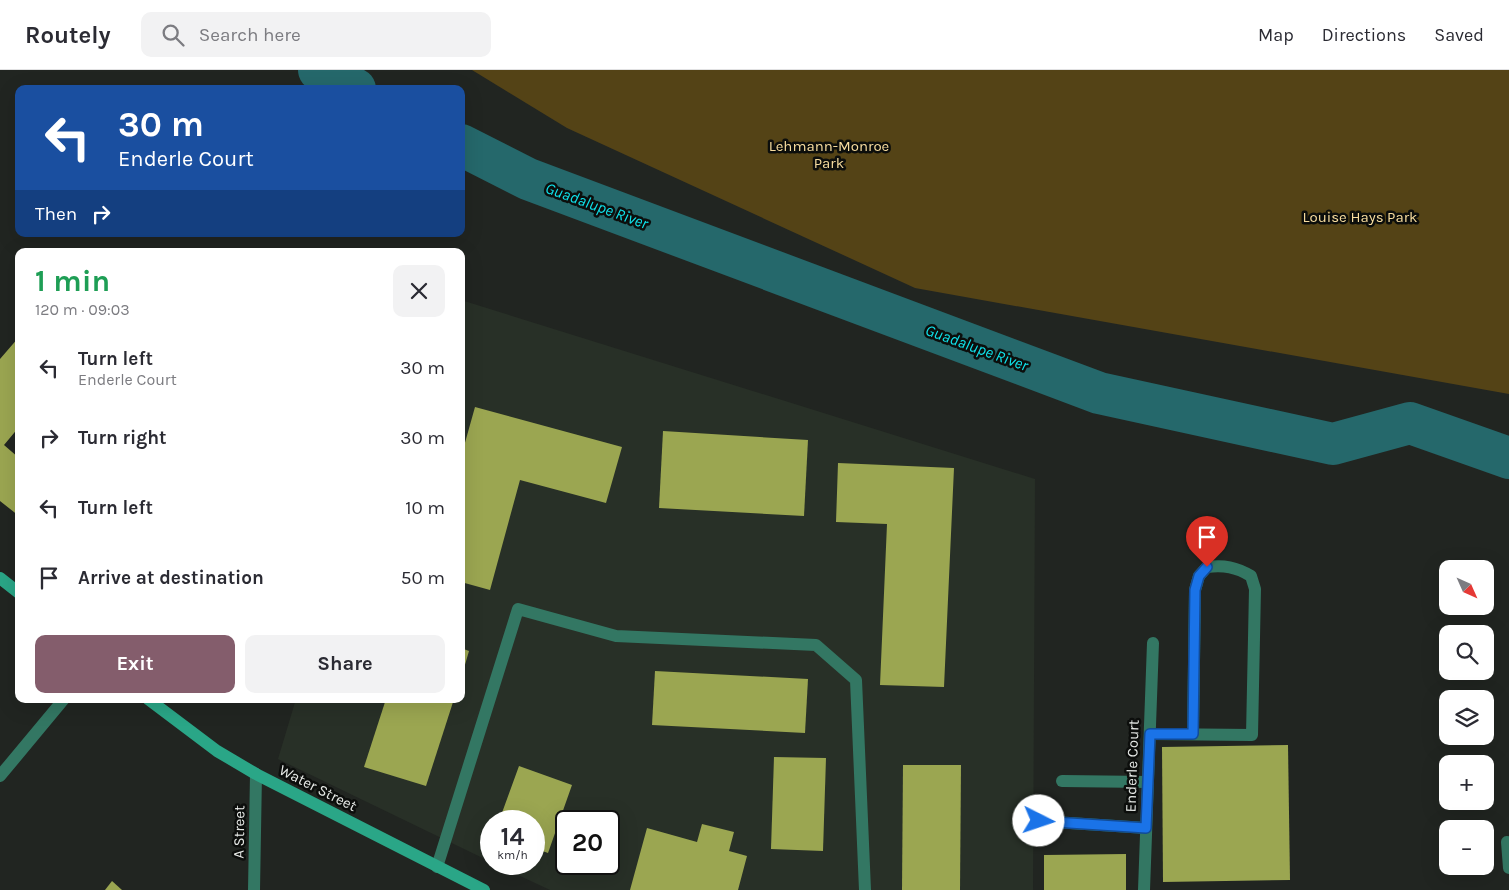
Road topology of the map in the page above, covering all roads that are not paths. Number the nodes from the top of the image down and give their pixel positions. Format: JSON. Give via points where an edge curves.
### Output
{"nodes":[{"id":1,"x":0,"y":578,"type":"edge"},
{"id":2,"x":15,"y":590,"type":"edge"},
{"id":3,"x":1153,"y":643,"type":"dead end"},
{"id":4,"x":61,"y":703,"type":"edge"},
{"id":5,"x":153,"y":703,"type":"edge"},
{"id":6,"x":1150,"y":734,"type":"junction"},
{"id":7,"x":1193,"y":734,"type":"junction"},
{"id":8,"x":256,"y":774,"type":"junction"},
{"id":9,"x":0,"y":776,"type":"edge"},
{"id":10,"x":1062,"y":781,"type":"dead end"},
{"id":11,"x":1148,"y":782,"type":"junction"},
{"id":12,"x":1039,"y":821,"type":"dead end"},
{"id":13,"x":1146,"y":828,"type":"junction"},
{"id":14,"x":1508,"y":842,"type":"dead end"},
{"id":15,"x":437,"y":867,"type":"junction"},
{"id":16,"x":1509,"y":867,"type":"edge"},
{"id":17,"x":254,"y":890,"type":"edge"},
{"id":18,"x":484,"y":890,"type":"edge"},
{"id":19,"x":865,"y":890,"type":"edge"},
{"id":20,"x":1144,"y":890,"type":"edge"}],
"edges":[{"from":1,"to":2,"type":"street"},
{"from":3,"to":6,"type":"street","name":"Enderle Court"},
{"from":4,"to":9,"type":"street"},
{"from":5,"to":8,"type":"street","name":"Water Street","via":[[217,751]]},
{"from":6,"to":7,"type":"street"},
{"from":6,"to":11,"type":"street","name":"Enderle Court"},
{"from":7,"to":7,"type":"street","via":[[1252,735],[1255,589],[1251,576],[1238,568],[1207,567],[1199,576],[1195,590]]},
{"from":8,"to":15,"type":"street","name":"Water Street"},
{"from":8,"to":17,"type":"street","name":"A Street"},
{"from":10,"to":11,"type":"street"},
{"from":11,"to":13,"type":"street","name":"Enderle Court"},
{"from":12,"to":13,"type":"street"},
{"from":13,"to":20,"type":"street","name":"Enderle Court"},
{"from":14,"to":16,"type":"street"},
{"from":15,"to":18,"type":"street","name":"Water Street"},
{"from":15,"to":19,"type":"street","via":[[518,609],[616,636],[816,644],[856,680]]}]}
